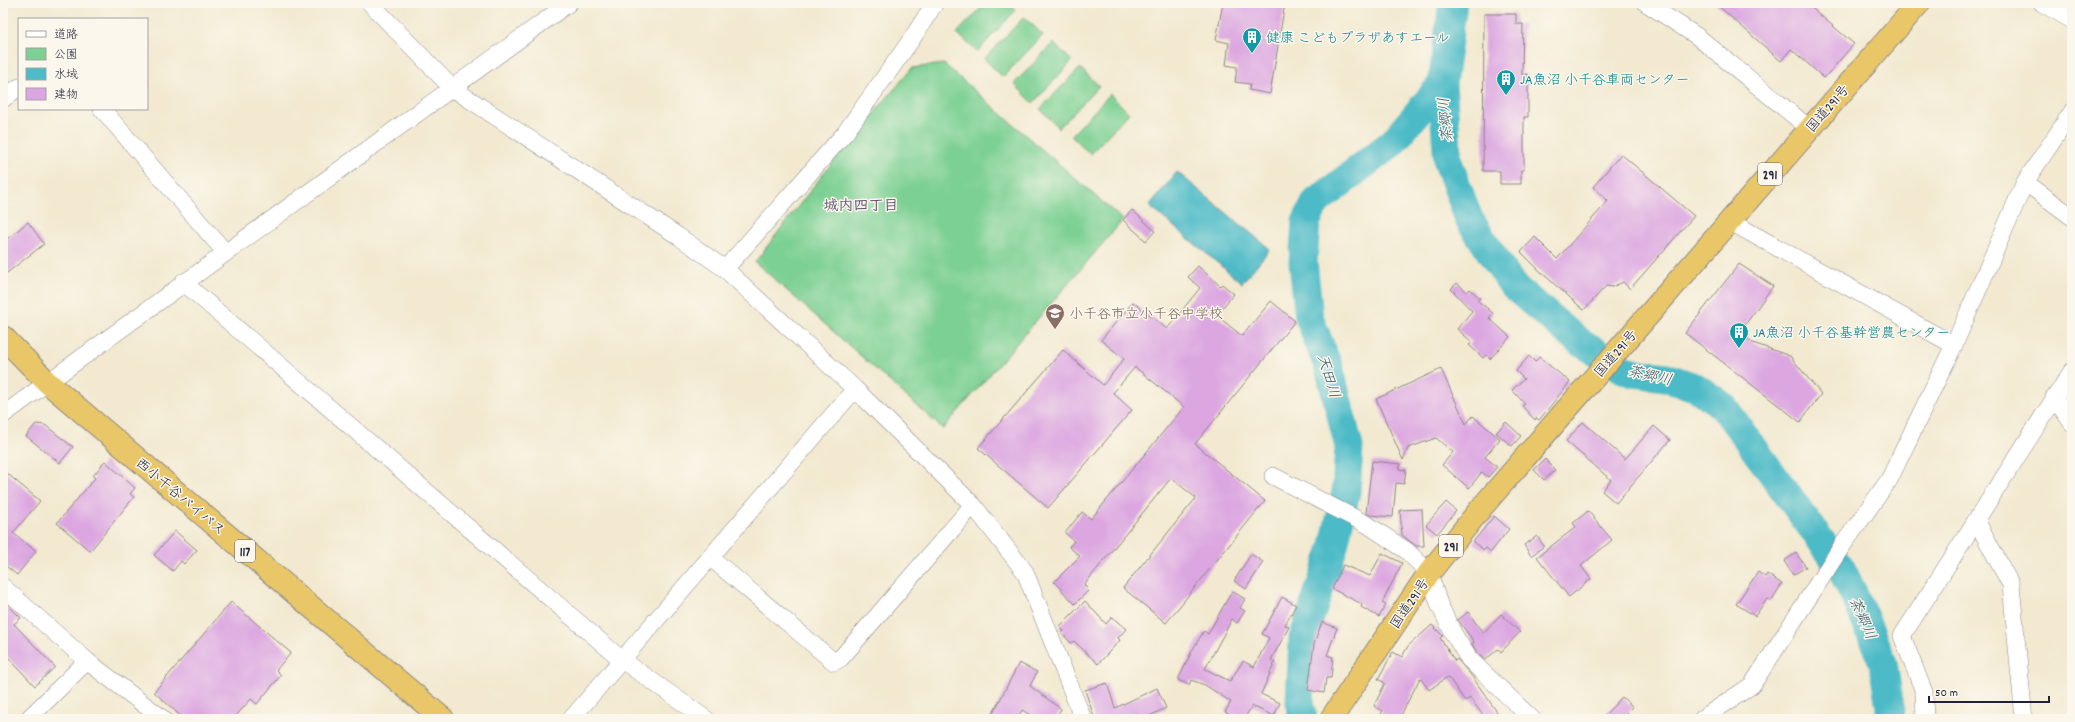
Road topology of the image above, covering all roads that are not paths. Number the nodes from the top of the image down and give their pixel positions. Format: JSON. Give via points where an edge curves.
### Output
{"nodes":[{"id":1,"x":370,"y":3,"type":"edge"},
{"id":2,"x":569,"y":3,"type":"edge"},
{"id":3,"x":935,"y":3,"type":"edge"},
{"id":4,"x":1646,"y":3,"type":"edge"},
{"id":5,"x":1919,"y":3,"type":"edge"},
{"id":6,"x":2042,"y":3,"type":"edge"},
{"id":7,"x":2072,"y":20,"type":"edge"},
{"id":8,"x":18,"y":88,"type":"edge"},
{"id":9,"x":452,"y":88,"type":"junction"},
{"id":10,"x":3,"y":99,"type":"edge"},
{"id":11,"x":103,"y":110,"type":"edge"},
{"id":12,"x":2072,"y":112,"type":"edge"},
{"id":13,"x":1809,"y":128,"type":"junction"},
{"id":14,"x":2025,"y":182,"type":"junction"},
{"id":15,"x":2072,"y":217,"type":"edge"},
{"id":16,"x":1729,"y":221,"type":"junction"},
{"id":17,"x":225,"y":252,"type":"junction"},
{"id":18,"x":725,"y":270,"type":"junction"},
{"id":19,"x":184,"y":282,"type":"junction"},
{"id":20,"x":3,"y":337,"type":"edge"},
{"id":21,"x":1954,"y":345,"type":"junction"},
{"id":22,"x":2072,"y":370,"type":"edge"},
{"id":23,"x":47,"y":382,"type":"junction"},
{"id":24,"x":855,"y":389,"type":"junction"},
{"id":25,"x":2054,"y":397,"type":"junction"},
{"id":26,"x":3,"y":415,"type":"edge"},
{"id":27,"x":2072,"y":423,"type":"edge"},
{"id":28,"x":1273,"y":476,"type":"dead end"},
{"id":29,"x":973,"y":504,"type":"junction"},
{"id":30,"x":1976,"y":520,"type":"junction"},
{"id":31,"x":710,"y":556,"type":"junction"},
{"id":32,"x":1429,"y":574,"type":"junction"},
{"id":33,"x":3,"y":587,"type":"edge"},
{"id":34,"x":622,"y":660,"type":"junction"},
{"id":35,"x":87,"y":661,"type":"junction"},
{"id":36,"x":28,"y":719,"type":"edge"},
{"id":37,"x":163,"y":719,"type":"edge"},
{"id":38,"x":443,"y":719,"type":"edge"},
{"id":39,"x":571,"y":719,"type":"edge"},
{"id":40,"x":706,"y":719,"type":"edge"},
{"id":41,"x":1083,"y":719,"type":"edge"},
{"id":42,"x":1331,"y":719,"type":"edge"},
{"id":43,"x":1532,"y":719,"type":"edge"},
{"id":44,"x":1702,"y":719,"type":"edge"},
{"id":45,"x":1925,"y":719,"type":"edge"},
{"id":46,"x":2024,"y":719,"type":"edge"}],
"edges":[{"from":1,"to":9,"type":"street"},
{"from":2,"to":9,"type":"street"},
{"from":3,"to":18,"type":"street","via":[[845,134]]},
{"from":4,"to":13,"type":"street","via":[[1698,37]]},
{"from":5,"to":13,"type":"highway","name":"国道291号","number":"291"},
{"from":6,"to":7,"type":"street"},
{"from":8,"to":10,"type":"street"},
{"from":9,"to":17,"type":"street"},
{"from":9,"to":18,"type":"street","via":[[672,231]]},
{"from":11,"to":17,"type":"street"},
{"from":12,"to":14,"type":"street"},
{"from":13,"to":16,"type":"highway","name":"国道291号","number":"291"},
{"from":14,"to":15,"type":"street"},
{"from":14,"to":21,"type":"street"},
{"from":16,"to":21,"type":"street"},
{"from":16,"to":32,"type":"highway","name":"国道291号","number":"291","via":[[1482,507]]},
{"from":17,"to":19,"type":"street"},
{"from":18,"to":24,"type":"street"},
{"from":19,"to":23,"type":"street"},
{"from":19,"to":34,"type":"street"},
{"from":20,"to":23,"type":"highway","number":"117"},
{"from":21,"to":44,"type":"street","via":[[1889,480],[1819,579],[1752,685]]},
{"from":22,"to":25,"type":"street"},
{"from":23,"to":26,"type":"street"},
{"from":23,"to":38,"type":"highway","name":"西小千谷バイパス","number":"117"},
{"from":24,"to":29,"type":"street"},
{"from":24,"to":31,"type":"street"},
{"from":25,"to":27,"type":"street"},
{"from":25,"to":30,"type":"street"},
{"from":28,"to":32,"type":"street","via":[[1368,525],[1408,551]]},
{"from":29,"to":31,"type":"street","via":[[841,658],[834,662]]},
{"from":29,"to":41,"type":"street","via":[[1025,572]]},
{"from":30,"to":45,"type":"street","via":[[1902,636],[1924,692]]},
{"from":30,"to":46,"type":"street","via":[[2011,585]]},
{"from":31,"to":34,"type":"street"},
{"from":32,"to":42,"type":"highway","name":"国道291号","number":"291"},
{"from":32,"to":43,"type":"street","via":[[1439,604],[1469,659]]},
{"from":33,"to":35,"type":"street"},
{"from":34,"to":39,"type":"street"},
{"from":34,"to":40,"type":"street"},
{"from":35,"to":36,"type":"street"},
{"from":35,"to":37,"type":"street"}]}
